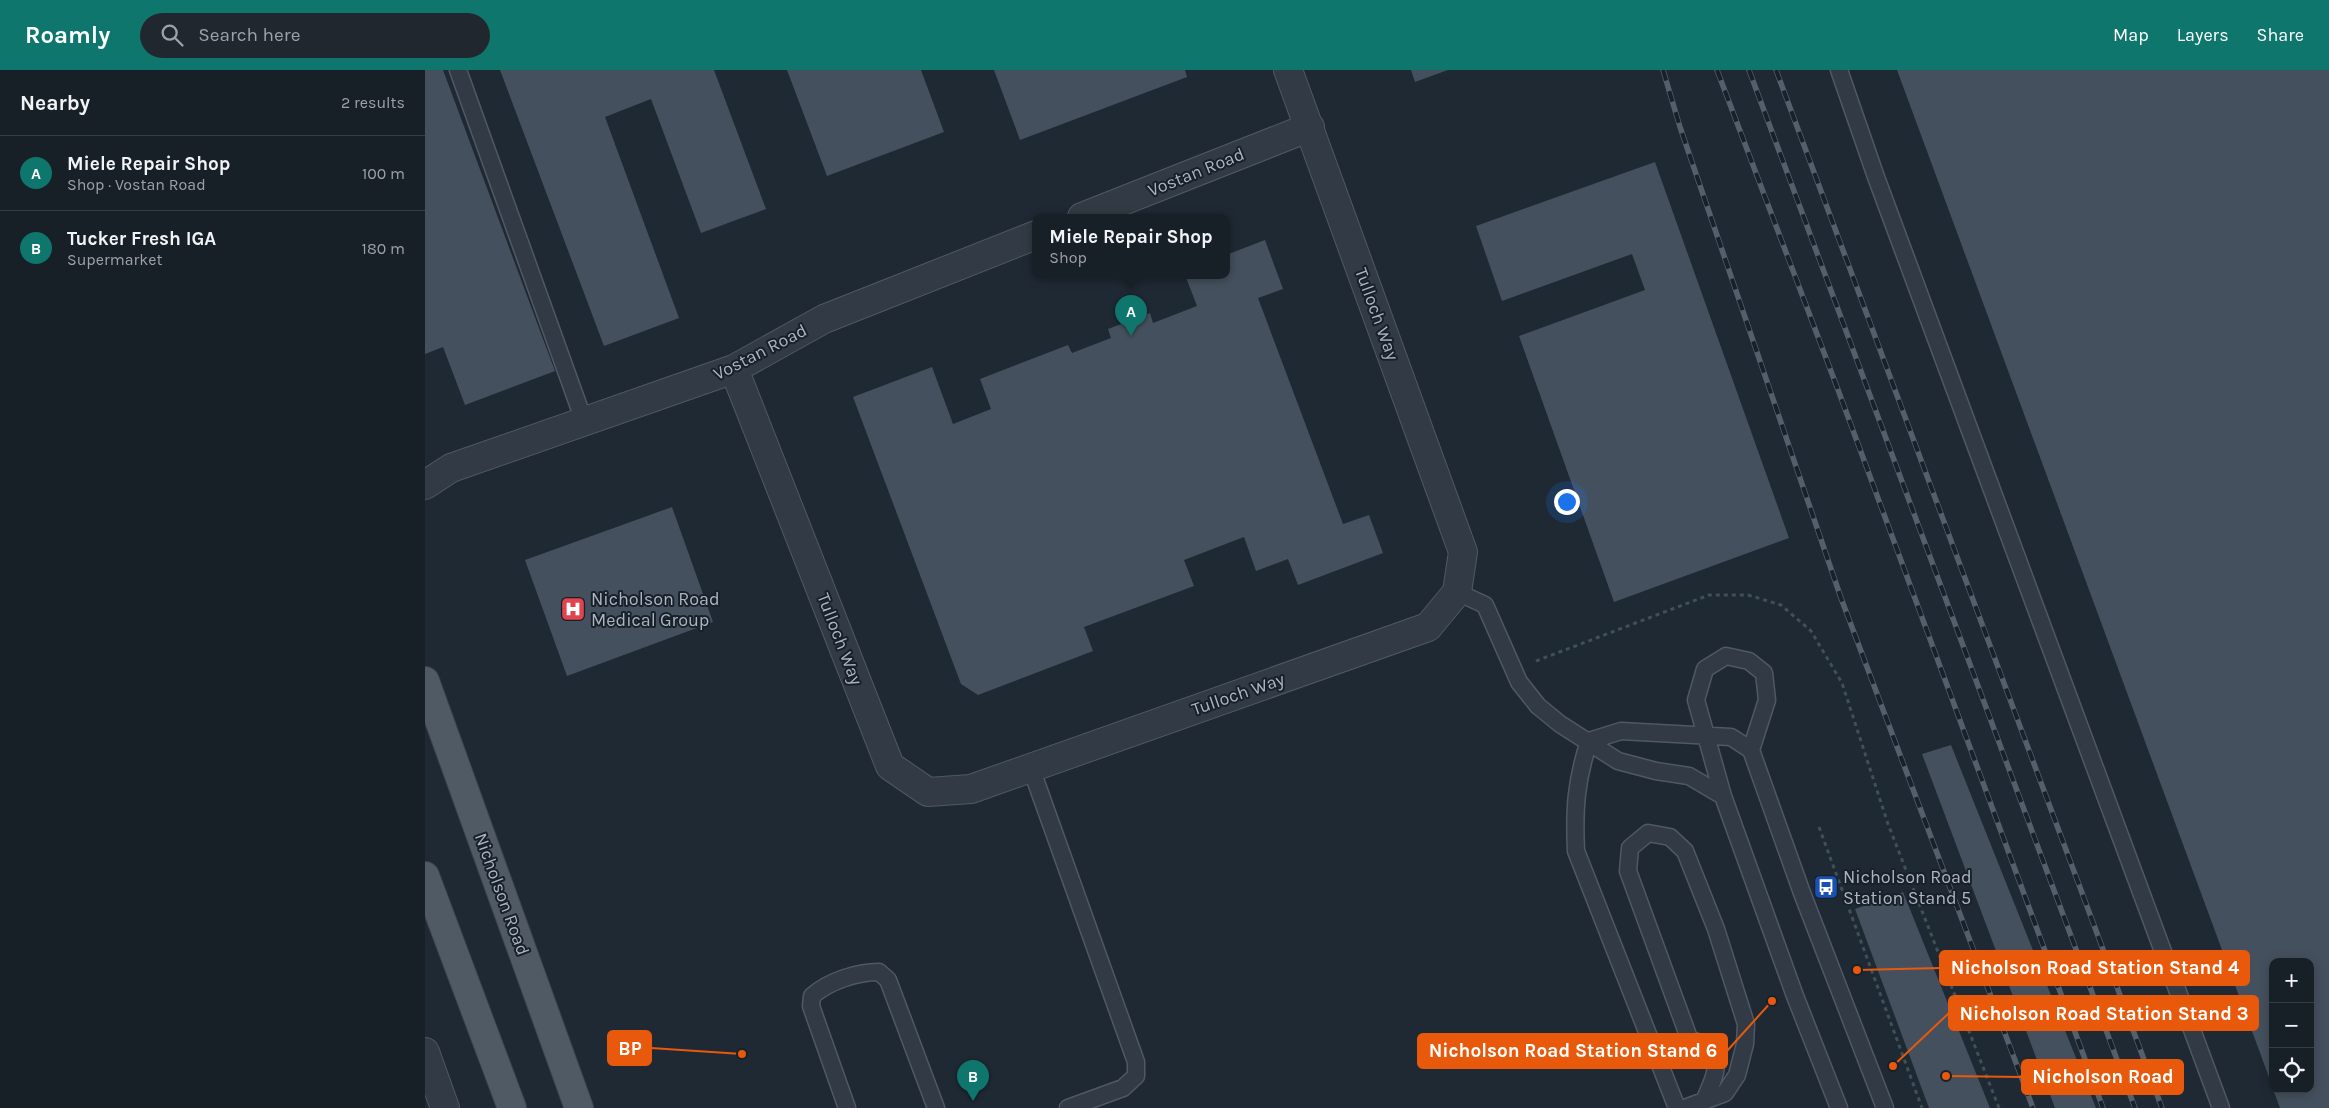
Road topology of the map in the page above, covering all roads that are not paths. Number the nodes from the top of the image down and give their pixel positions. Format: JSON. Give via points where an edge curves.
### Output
{"nodes":[{"id":1,"x":458,"y":70,"type":"edge"},
{"id":2,"x":1289,"y":70,"type":"edge"},
{"id":3,"x":1839,"y":70,"type":"edge"},
{"id":4,"x":1310,"y":127,"type":"junction"},
{"id":5,"x":1089,"y":214,"type":"edge"},
{"id":6,"x":1032,"y":237,"type":"edge"},
{"id":7,"x":733,"y":369,"type":"junction"},
{"id":8,"x":583,"y":421,"type":"junction"},
{"id":9,"x":438,"y":469,"type":"edge"},
{"id":10,"x":425,"y":485,"type":"edge"},
{"id":11,"x":1457,"y":592,"type":"junction"},
{"id":12,"x":425,"y":681,"type":"edge"},
{"id":13,"x":1705,"y":735,"type":"junction"},
{"id":14,"x":1589,"y":741,"type":"junction"},
{"id":15,"x":1751,"y":750,"type":"junction"},
{"id":16,"x":1031,"y":768,"type":"junction"},
{"id":17,"x":1723,"y":796,"type":"junction"},
{"id":18,"x":425,"y":876,"type":"edge"},
{"id":19,"x":1745,"y":1044,"type":"junction"},
{"id":20,"x":425,"y":1052,"type":"edge"},
{"id":21,"x":1714,"y":1055,"type":"junction"},
{"id":22,"x":1705,"y":1101,"type":"junction"},
{"id":23,"x":445,"y":1108,"type":"edge"},
{"id":24,"x":512,"y":1108,"type":"edge"},
{"id":25,"x":579,"y":1108,"type":"edge"},
{"id":26,"x":847,"y":1108,"type":"edge"},
{"id":27,"x":935,"y":1108,"type":"edge"},
{"id":28,"x":1068,"y":1108,"type":"edge"},
{"id":29,"x":1677,"y":1108,"type":"edge"},
{"id":30,"x":1685,"y":1108,"type":"edge"},
{"id":31,"x":1839,"y":1108,"type":"edge"},
{"id":32,"x":1885,"y":1108,"type":"edge"},
{"id":33,"x":2221,"y":1108,"type":"edge"}],
"edges":[{"from":1,"to":8,"type":"lane"},
{"from":2,"to":4,"type":"street","name":"Tulloch Way"},
{"from":3,"to":33,"type":"lane"},
{"from":4,"to":5,"type":"street","name":"Vostan Road"},
{"from":4,"to":11,"type":"street","name":"Tulloch Way","via":[[1463,552]]},
{"from":6,"to":7,"type":"street","name":"Vostan Road","via":[[824,319]]},
{"from":7,"to":8,"type":"street","name":"Vostan Road"},
{"from":7,"to":16,"type":"street","name":"Tulloch Way","via":[[890,766],[928,792],[971,789]]},
{"from":8,"to":9,"type":"street","name":"Vostan Road"},
{"from":9,"to":10,"type":"street","name":"Vostan Road"},
{"from":11,"to":14,"type":"lane","via":[[1485,605],[1519,682],[1538,706],[1559,724]]},
{"from":11,"to":16,"type":"street","name":"Tulloch Way","via":[[1428,627]]},
{"from":12,"to":25,"type":"main road","name":"Nicholson Road"},
{"from":13,"to":14,"type":"lane","via":[[1621,731]]},
{"from":13,"to":15,"type":"lane","via":[[1731,737]]},
{"from":13,"to":15,"type":"lane","via":[[1696,700],[1705,669],[1726,656],[1749,661],[1764,673],[1767,700]]},
{"from":13,"to":17,"type":"lane"},
{"from":14,"to":17,"type":"lane","via":[[1618,761],[1689,776]]},
{"from":14,"to":29,"type":"lane","via":[[1579,771],[1574,810],[1577,851]]},
{"from":15,"to":32,"type":"lane"},
{"from":16,"to":28,"type":"lane","via":[[1136,1062],[1136,1076],[1123,1088]]},
{"from":17,"to":31,"type":"lane"},
{"from":18,"to":24,"type":"main road"},
{"from":19,"to":21,"type":"lane","via":[[1730,1057]]},
{"from":19,"to":21,"type":"lane","via":[[1746,1024],[1716,929],[1685,851],[1670,837],[1647,833],[1629,848],[1628,871],[1689,1038],[1707,1047]]},
{"from":19,"to":22,"type":"lane","via":[[1737,1075],[1725,1093]]},
{"from":20,"to":23,"type":"street"},
{"from":21,"to":22,"type":"lane","via":[[1716,1070]]},
{"from":22,"to":30,"type":"lane"},
{"from":26,"to":27,"type":"lane","via":[[811,1006],[812,996],[820,989],[865,972],[879,972],[888,980]]}]}
